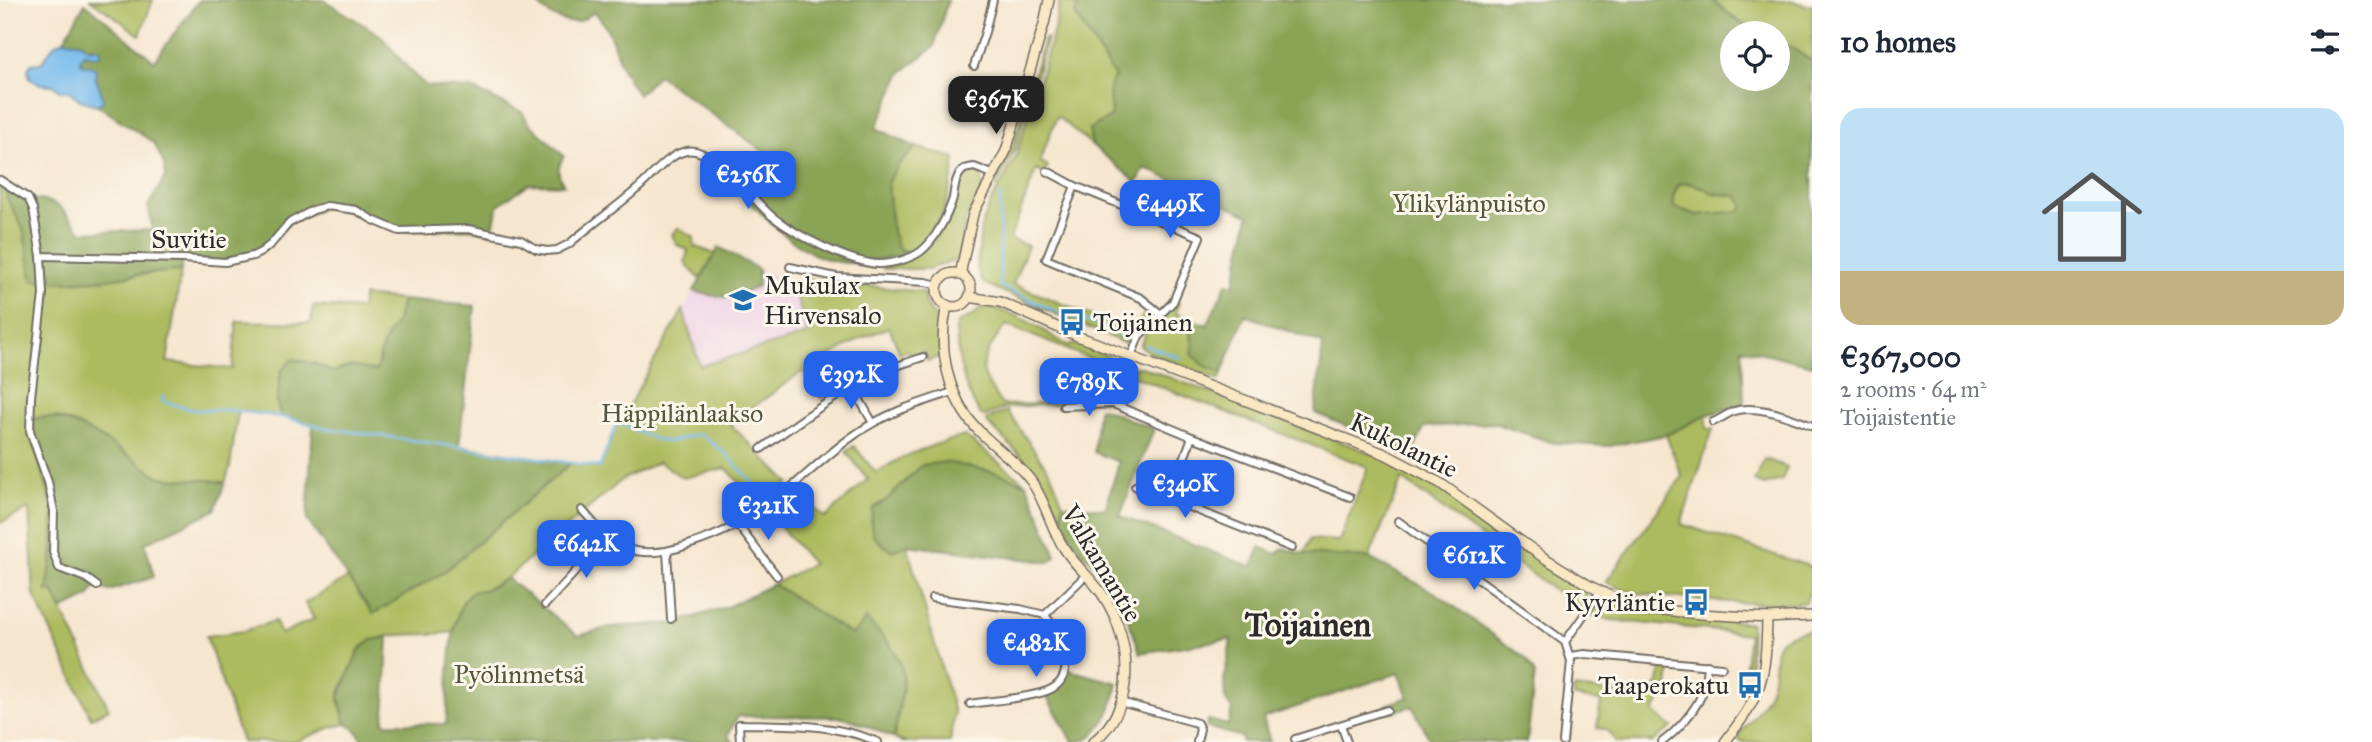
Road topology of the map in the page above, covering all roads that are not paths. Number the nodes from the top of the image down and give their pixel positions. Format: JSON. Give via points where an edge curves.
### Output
{"nodes":[{"id":1,"x":993,"y":0,"type":"edge"},
{"id":2,"x":1049,"y":0,"type":"edge"},
{"id":3,"x":974,"y":66,"type":"dead end"},
{"id":4,"x":1047,"y":171,"type":"dead end"},
{"id":5,"x":995,"y":175,"type":"junction"},
{"id":6,"x":0,"y":180,"type":"edge"},
{"id":7,"x":1075,"y":186,"type":"junction"},
{"id":8,"x":41,"y":256,"type":"junction"},
{"id":9,"x":790,"y":267,"type":"dead end"},
{"id":10,"x":960,"y":275,"type":"junction"},
{"id":11,"x":938,"y":285,"type":"junction"},
{"id":12,"x":969,"y":297,"type":"junction"},
{"id":13,"x":947,"y":305,"type":"junction"},
{"id":14,"x":1161,"y":314,"type":"junction"},
{"id":15,"x":923,"y":357,"type":"dead end"},
{"id":16,"x":1131,"y":357,"type":"junction"},
{"id":17,"x":852,"y":386,"type":"junction"},
{"id":18,"x":953,"y":392,"type":"junction"},
{"id":19,"x":1114,"y":404,"type":"junction"},
{"id":20,"x":1063,"y":405,"type":"dead end"},
{"id":21,"x":1713,"y":422,"type":"dead end"},
{"id":22,"x":873,"y":423,"type":"junction"},
{"id":23,"x":1812,"y":426,"type":"edge"},
{"id":24,"x":1192,"y":437,"type":"junction"},
{"id":25,"x":761,"y":449,"type":"dead end"},
{"id":26,"x":1135,"y":486,"type":"dead end"},
{"id":27,"x":1350,"y":497,"type":"dead end"},
{"id":28,"x":1170,"y":499,"type":"junction"},
{"id":29,"x":582,"y":510,"type":"dead end"},
{"id":30,"x":1398,"y":521,"type":"dead end"},
{"id":31,"x":737,"y":524,"type":"junction"},
{"id":32,"x":607,"y":537,"type":"junction"},
{"id":33,"x":1292,"y":548,"type":"dead end"},
{"id":34,"x":667,"y":551,"type":"junction"},
{"id":35,"x":1086,"y":575,"type":"junction"},
{"id":36,"x":776,"y":576,"type":"dead end"},
{"id":37,"x":97,"y":586,"type":"dead end"},
{"id":38,"x":1600,"y":592,"type":"junction"},
{"id":39,"x":932,"y":598,"type":"dead end"},
{"id":40,"x":545,"y":605,"type":"dead end"},
{"id":41,"x":1045,"y":615,"type":"junction"},
{"id":42,"x":1812,"y":616,"type":"edge"},
{"id":43,"x":1767,"y":618,"type":"junction"},
{"id":44,"x":671,"y":620,"type":"dead end"},
{"id":45,"x":1565,"y":642,"type":"junction"},
{"id":46,"x":1571,"y":656,"type":"junction"},
{"id":47,"x":1707,"y":665,"type":"junction"},
{"id":48,"x":1722,"y":667,"type":"dead end"},
{"id":49,"x":1120,"y":702,"type":"junction"},
{"id":50,"x":970,"y":704,"type":"dead end"},
{"id":51,"x":1387,"y":709,"type":"dead end"},
{"id":52,"x":1341,"y":725,"type":"junction"},
{"id":53,"x":1295,"y":739,"type":"dead end"},
{"id":54,"x":740,"y":742,"type":"edge"},
{"id":55,"x":878,"y":742,"type":"edge"},
{"id":56,"x":1093,"y":742,"type":"edge"},
{"id":57,"x":1197,"y":742,"type":"edge"},
{"id":58,"x":1347,"y":742,"type":"edge"},
{"id":59,"x":1563,"y":742,"type":"edge"},
{"id":60,"x":1662,"y":742,"type":"edge"},
{"id":61,"x":1725,"y":742,"type":"edge"}],
"edges":[{"from":1,"to":3,"type":"street"},
{"from":2,"to":5,"type":"street","via":[[1012,135]]},
{"from":4,"to":7,"type":"street"},
{"from":5,"to":8,"type":"street","name":"Suvitie","via":[[974,167],[964,169],[933,238],[920,252],[880,264],[857,259],[791,230],[714,160],[696,150],[674,157],[558,250],[452,228],[399,231],[356,210],[327,206],[289,223],[261,252],[225,262]]},
{"from":5,"to":10,"type":"street","via":[[973,214]]},
{"from":6,"to":8,"type":"street","via":[[28,198]]},
{"from":7,"to":14,"type":"street","via":[[1046,259],[1141,298]]},
{"from":7,"to":14,"type":"street","via":[[1200,237],[1173,302]]},
{"from":8,"to":37,"type":"street","via":[[43,294],[30,431],[50,492],[53,552],[59,568]]},
{"from":9,"to":11,"type":"street","via":[[836,277]]},
{"from":10,"to":11,"type":"street","via":[[947,275]]},
{"from":10,"to":12,"type":"street","via":[[969,282]]},
{"from":11,"to":13,"type":"street","via":[[938,297]]},
{"from":12,"to":13,"type":"street","via":[[959,306]]},
{"from":12,"to":16,"type":"street","name":"Kukolantie","via":[[1000,302]]},
{"from":13,"to":18,"type":"street","name":"Valkamantie","via":[[943,340]]},
{"from":14,"to":16,"type":"street","via":[[1143,330]]},
{"from":15,"to":17,"type":"street"},
{"from":16,"to":19,"type":"street"},
{"from":16,"to":38,"type":"street","name":"Kukolantie","via":[[1411,467]]},
{"from":17,"to":22,"type":"street"},
{"from":17,"to":25,"type":"street"},
{"from":18,"to":22,"type":"street"},
{"from":18,"to":35,"type":"street","name":"Valkamantie","via":[[970,422],[1031,481],[1059,540]]},
{"from":19,"to":20,"type":"street"},
{"from":19,"to":24,"type":"street"},
{"from":21,"to":23,"type":"street","via":[[1734,411],[1750,410]]},
{"from":22,"to":31,"type":"street"},
{"from":24,"to":27,"type":"street"},
{"from":24,"to":28,"type":"street"},
{"from":26,"to":28,"type":"street"},
{"from":28,"to":33,"type":"street"},
{"from":29,"to":32,"type":"street"},
{"from":30,"to":45,"type":"street"},
{"from":31,"to":34,"type":"street"},
{"from":31,"to":36,"type":"street"},
{"from":32,"to":34,"type":"street","via":[[626,549]]},
{"from":32,"to":40,"type":"street"},
{"from":34,"to":44,"type":"street"},
{"from":35,"to":41,"type":"street"},
{"from":35,"to":49,"type":"street","name":"Valkamantie","via":[[1102,593],[1122,633],[1127,660]]},
{"from":38,"to":43,"type":"street","name":"Kukolantie","via":[[1655,610]]},
{"from":38,"to":45,"type":"street"},
{"from":39,"to":41,"type":"street"},
{"from":41,"to":50,"type":"street","via":[[1065,655],[1064,672],[1057,684],[1044,691]]},
{"from":42,"to":43,"type":"street","name":"Kukolantie"},
{"from":43,"to":61,"type":"street","via":[[1759,689]]},
{"from":45,"to":46,"type":"street"},
{"from":46,"to":47,"type":"street"},
{"from":46,"to":59,"type":"street"},
{"from":47,"to":48,"type":"street"},
{"from":47,"to":60,"type":"street","via":[[1698,702]]},
{"from":49,"to":56,"type":"street","name":"Valkamantie"},
{"from":49,"to":57,"type":"street","via":[[1197,723]]},
{"from":51,"to":52,"type":"street"},
{"from":52,"to":53,"type":"street"},
{"from":52,"to":58,"type":"street"},
{"from":54,"to":55,"type":"street","via":[[739,724],[834,729]]}]}
